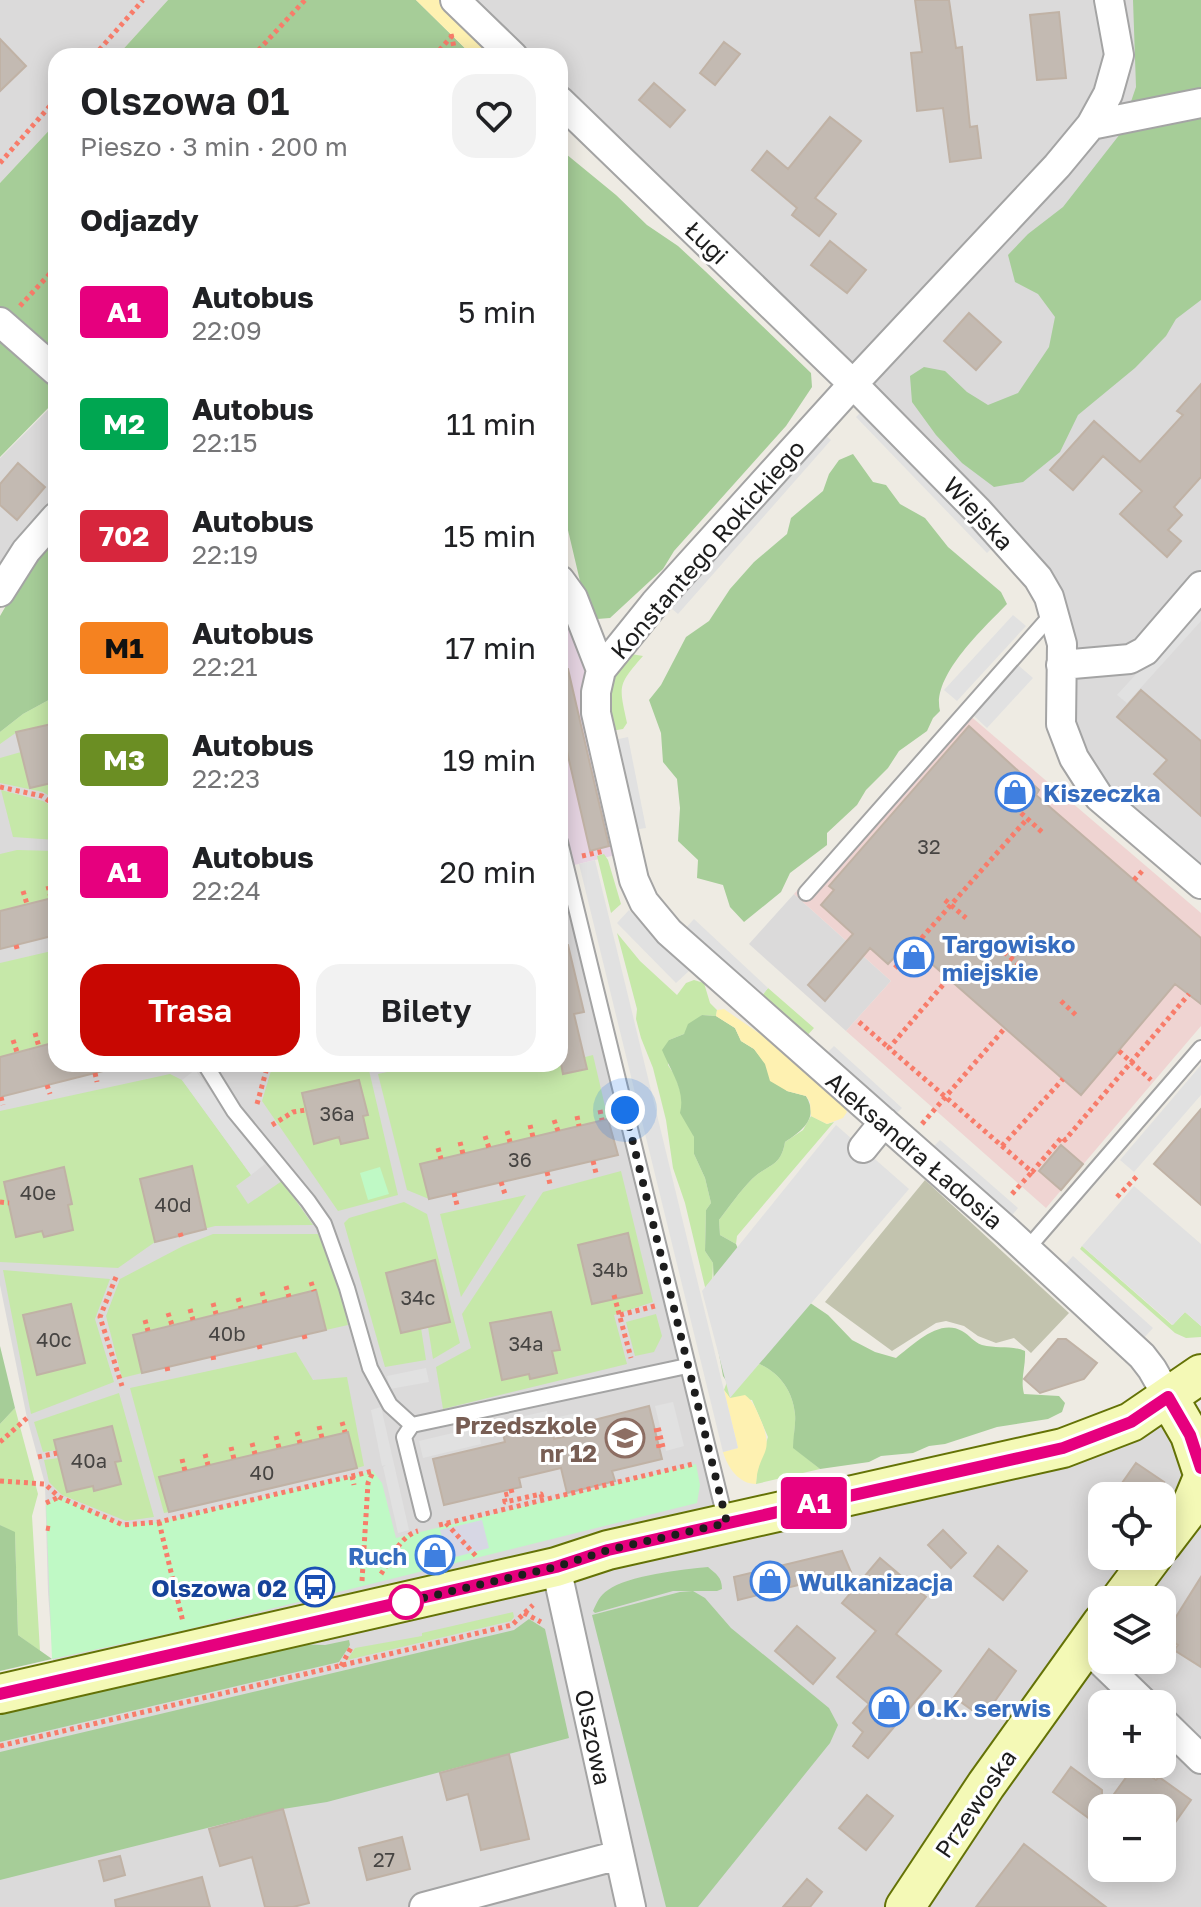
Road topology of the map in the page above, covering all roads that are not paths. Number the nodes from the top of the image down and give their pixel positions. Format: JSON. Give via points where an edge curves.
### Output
{"nodes":[{"id":1,"x":455,"y":0,"type":"edge"},
{"id":2,"x":1109,"y":0,"type":"edge"},
{"id":3,"x":505,"y":48,"type":"edge"},
{"id":4,"x":1201,"y":103,"type":"edge"},
{"id":5,"x":568,"y":109,"type":"edge"},
{"id":6,"x":1091,"y":125,"type":"junction"},
{"id":7,"x":1,"y":324,"type":"edge"},
{"id":8,"x":48,"y":364,"type":"edge"},
{"id":9,"x":853,"y":384,"type":"junction"},
{"id":10,"x":48,"y":526,"type":"edge"},
{"id":11,"x":1201,"y":586,"type":"edge"},
{"id":12,"x":568,"y":591,"type":"edge"},
{"id":13,"x":0,"y":592,"type":"edge"},
{"id":14,"x":1054,"y":612,"type":"junction"},
{"id":15,"x":1061,"y":665,"type":"junction"},
{"id":16,"x":601,"y":670,"type":"junction"},
{"id":17,"x":568,"y":875,"type":"edge"},
{"id":18,"x":1201,"y":884,"type":"edge"},
{"id":19,"x":806,"y":893,"type":"dead end"},
{"id":20,"x":651,"y":912,"type":"joint"},
{"id":21,"x":1201,"y":1048,"type":"edge"},
{"id":22,"x":210,"y":1072,"type":"edge"},
{"id":23,"x":884,"y":1122,"type":"junction"},
{"id":24,"x":863,"y":1148,"type":"dead end"},
{"id":25,"x":1027,"y":1249,"type":"junction"},
{"id":26,"x":687,"y":1366,"type":"junction"},
{"id":27,"x":1201,"y":1374,"type":"edge"},
{"id":28,"x":1168,"y":1397,"type":"junction"},
{"id":29,"x":412,"y":1425,"type":"junction"},
{"id":30,"x":1201,"y":1468,"type":"edge"},
{"id":31,"x":1201,"y":1482,"type":"edge"},
{"id":32,"x":423,"y":1514,"type":"dead end"},
{"id":33,"x":727,"y":1523,"type":"junction"},
{"id":34,"x":1176,"y":1526,"type":"edge"},
{"id":35,"x":556,"y":1567,"type":"junction"},
{"id":36,"x":1088,"y":1642,"type":"edge"},
{"id":37,"x":0,"y":1694,"type":"edge"},
{"id":38,"x":1176,"y":1735,"type":"edge"},
{"id":39,"x":1201,"y":1759,"type":"edge"},
{"id":40,"x":619,"y":1855,"type":"junction"},
{"id":41,"x":424,"y":1907,"type":"edge"},
{"id":42,"x":631,"y":1907,"type":"edge"},
{"id":43,"x":905,"y":1907,"type":"edge"}],
"edges":[{"from":1,"to":3,"type":"street"},
{"from":2,"to":6,"type":"street","name":"Konstantego Rokickiego","via":[[1119,55],[1108,94]]},
{"from":4,"to":6,"type":"street"},
{"from":5,"to":9,"type":"street","name":"Ługi"},
{"from":6,"to":9,"type":"street","name":"Konstantego Rokickiego"},
{"from":7,"to":8,"type":"street"},
{"from":9,"to":14,"type":"street","name":"Wiejska","via":[[1024,562]]},
{"from":9,"to":16,"type":"street","name":"Konstantego Rokickiego"},
{"from":10,"to":13,"type":"street"},
{"from":11,"to":15,"type":"street","via":[[1145,651],[1130,659]]},
{"from":12,"to":16,"type":"street"},
{"from":14,"to":15,"type":"street","name":"Wiejska"},
{"from":14,"to":19,"type":"lane"},
{"from":15,"to":18,"type":"street","name":"Wiejska","via":[[1061,724],[1085,777],[1099,797]]},
{"from":16,"to":20,"type":"street","name":"Konstantego Rokickiego","via":[[596,692],[600,736],[634,880]]},
{"from":17,"to":26,"type":"lane"},
{"from":20,"to":23,"type":"street","name":"Aleksandra Ładosia"},
{"from":21,"to":25,"type":"lane"},
{"from":22,"to":29,"type":"lane","via":[[234,1111],[324,1224],[370,1368],[390,1405]]},
{"from":23,"to":24,"type":"street"},
{"from":23,"to":25,"type":"street","name":"Aleksandra Ładosia"},
{"from":25,"to":28,"type":"street","name":"Aleksandra Ładosia","via":[[1145,1360]]},
{"from":26,"to":29,"type":"lane"},
{"from":26,"to":33,"type":"lane"},
{"from":27,"to":28,"type":"street"},
{"from":28,"to":30,"type":"street"},
{"from":28,"to":33,"type":"street","via":[[1131,1422],[1063,1448]]},
{"from":29,"to":32,"type":"lane","via":[[404,1437]]},
{"from":31,"to":34,"type":"street"},
{"from":33,"to":35,"type":"street"},
{"from":35,"to":37,"type":"street"},
{"from":35,"to":40,"type":"street","name":"Olszowa"},
{"from":36,"to":43,"type":"street","name":"Przewoska"},
{"from":38,"to":39,"type":"street"},
{"from":40,"to":41,"type":"street"},
{"from":40,"to":42,"type":"street","name":"Olszowa"}]}
